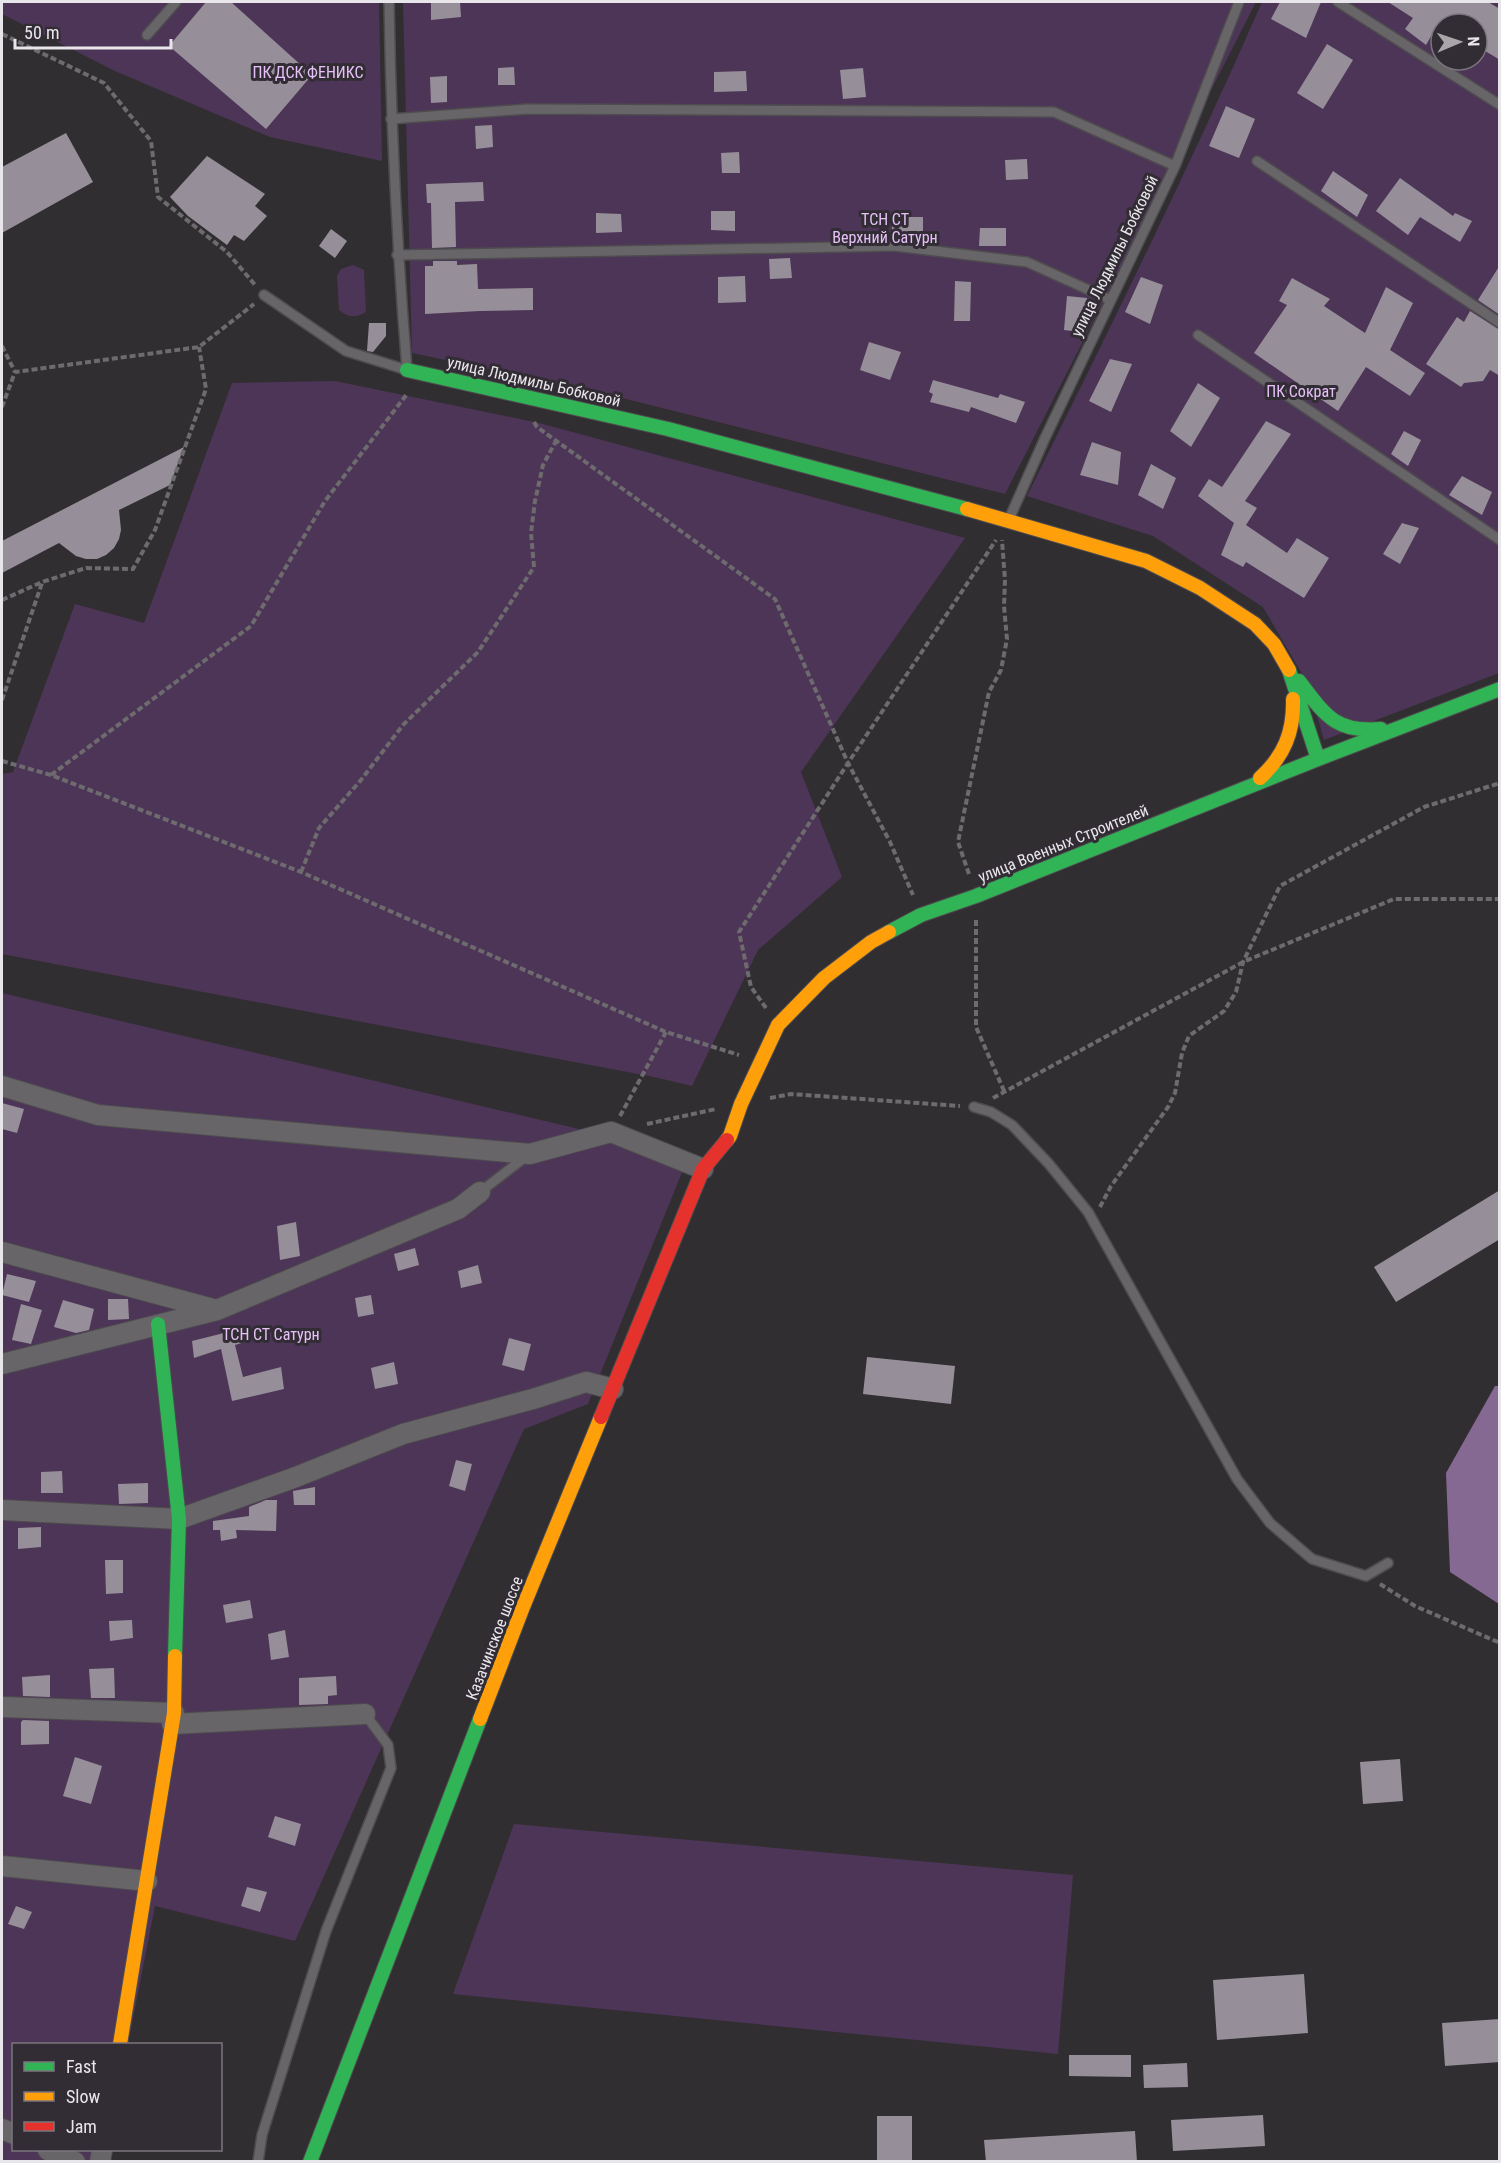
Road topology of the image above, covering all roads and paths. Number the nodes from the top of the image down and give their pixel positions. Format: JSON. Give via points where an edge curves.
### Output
{"nodes":[{"id":1,"x":176,"y":2,"type":"edge"},
{"id":2,"x":389,"y":2,"type":"edge"},
{"id":3,"x":1239,"y":2,"type":"edge"},
{"id":4,"x":1338,"y":2,"type":"edge"},
{"id":5,"x":2,"y":34,"type":"edge"},
{"id":6,"x":147,"y":35,"type":"dead end"},
{"id":7,"x":1500,"y":105,"type":"edge"},
{"id":8,"x":391,"y":119,"type":"junction"},
{"id":9,"x":1257,"y":160,"type":"dead end"},
{"id":10,"x":1175,"y":166,"type":"junction"},
{"id":11,"x":397,"y":255,"type":"junction"},
{"id":12,"x":264,"y":295,"type":"junction"},
{"id":13,"x":1111,"y":300,"type":"junction"},
{"id":14,"x":1500,"y":323,"type":"edge"},
{"id":15,"x":1198,"y":335,"type":"dead end"},
{"id":16,"x":2,"y":346,"type":"edge"},
{"id":17,"x":199,"y":347,"type":"junction"},
{"id":18,"x":407,"y":369,"type":"junction"},
{"id":19,"x":15,"y":372,"type":"junction"},
{"id":20,"x":411,"y":389,"type":"dead end"},
{"id":21,"x":2,"y":407,"type":"edge"},
{"id":22,"x":529,"y":414,"type":"dead end"},
{"id":23,"x":556,"y":441,"type":"junction"},
{"id":24,"x":1009,"y":520,"type":"junction"},
{"id":25,"x":1500,"y":540,"type":"edge"},
{"id":26,"x":42,"y":582,"type":"junction"},
{"id":27,"x":2,"y":600,"type":"edge"},
{"id":28,"x":1290,"y":671,"type":"junction"},
{"id":29,"x":1500,"y":689,"type":"edge"},
{"id":30,"x":2,"y":700,"type":"edge"},
{"id":31,"x":1400,"y":728,"type":"junction"},
{"id":32,"x":1318,"y":759,"type":"junction"},
{"id":33,"x":2,"y":761,"type":"edge"},
{"id":34,"x":848,"y":763,"type":"junction"},
{"id":35,"x":51,"y":775,"type":"junction"},
{"id":36,"x":1500,"y":783,"type":"edge"},
{"id":37,"x":1251,"y":786,"type":"junction"},
{"id":38,"x":301,"y":872,"type":"junction"},
{"id":39,"x":976,"y":896,"type":"junction"},
{"id":40,"x":1500,"y":899,"type":"edge"},
{"id":41,"x":921,"y":915,"type":"junction"},
{"id":42,"x":1243,"y":962,"type":"junction"},
{"id":43,"x":778,"y":1025,"type":"junction"},
{"id":44,"x":666,"y":1032,"type":"junction"},
{"id":45,"x":760,"y":1062,"type":"junction"},
{"id":46,"x":2,"y":1086,"type":"edge"},
{"id":47,"x":1005,"y":1093,"type":"junction"},
{"id":48,"x":741,"y":1104,"type":"junction"},
{"id":49,"x":974,"y":1107,"type":"junction"},
{"id":50,"x":644,"y":1125,"type":"dead end"},
{"id":51,"x":611,"y":1132,"type":"junction"},
{"id":52,"x":730,"y":1136,"type":"joint"},
{"id":53,"x":530,"y":1154,"type":"junction"},
{"id":54,"x":703,"y":1169,"type":"junction"},
{"id":55,"x":480,"y":1192,"type":"joint"},
{"id":56,"x":1094,"y":1223,"type":"junction"},
{"id":57,"x":2,"y":1252,"type":"edge"},
{"id":58,"x":217,"y":1310,"type":"junction"},
{"id":59,"x":158,"y":1324,"type":"junction"},
{"id":60,"x":2,"y":1364,"type":"edge"},
{"id":61,"x":613,"y":1389,"type":"junction"},
{"id":62,"x":2,"y":1510,"type":"edge"},
{"id":63,"x":179,"y":1519,"type":"junction"},
{"id":64,"x":1389,"y":1563,"type":"dead end"},
{"id":65,"x":1366,"y":1576,"type":"junction"},
{"id":66,"x":1500,"y":1643,"type":"edge"},
{"id":67,"x":2,"y":1707,"type":"edge"},
{"id":68,"x":365,"y":1714,"type":"joint"},
{"id":69,"x":173,"y":1719,"type":"junction"},
{"id":70,"x":2,"y":1866,"type":"edge"},
{"id":71,"x":147,"y":1881,"type":"junction"},
{"id":72,"x":120,"y":2043,"type":"edge"},
{"id":73,"x":50,"y":2151,"type":"edge"},
{"id":74,"x":75,"y":2162,"type":"edge"},
{"id":75,"x":258,"y":2162,"type":"edge"},
{"id":76,"x":310,"y":2162,"type":"edge"}],
"edges":[{"from":1,"to":6,"type":"lane"},
{"from":2,"to":8,"type":"lane"},
{"from":3,"to":10,"type":"lane","name":"улица Людмилы Бобковой"},
{"from":4,"to":7,"type":"lane"},
{"from":5,"to":12,"type":"path","via":[[104,83],[151,141],[158,197],[227,252]]},
{"from":8,"to":10,"type":"lane","via":[[527,109],[1054,112]]},
{"from":8,"to":11,"type":"lane"},
{"from":9,"to":14,"type":"lane"},
{"from":10,"to":13,"type":"lane","name":"улица Людмилы Бобковой"},
{"from":11,"to":13,"type":"lane","via":[[894,246],[1027,262]]},
{"from":11,"to":18,"type":"lane"},
{"from":12,"to":17,"type":"path"},
{"from":12,"to":18,"type":"lane","via":[[346,351]]},
{"from":13,"to":24,"type":"lane","name":"улица Людмилы Бобковой"},
{"from":15,"to":25,"type":"lane"},
{"from":16,"to":19,"type":"path"},
{"from":17,"to":19,"type":"path"},
{"from":17,"to":26,"type":"path","via":[[206,389],[155,530],[133,569],[86,568]]},
{"from":18,"to":24,"type":"main road","name":"улица Людмилы Бобковой","via":[[668,429]]},
{"from":19,"to":21,"type":"path"},
{"from":20,"to":35,"type":"path","via":[[325,501],[251,626]]},
{"from":22,"to":23,"type":"path","via":[[537,427]]},
{"from":23,"to":34,"type":"path","via":[[775,599]]},
{"from":23,"to":38,"type":"path","via":[[543,465],[534,501],[534,567],[478,652],[403,725],[319,828]]},
{"from":24,"to":28,"type":"main road","name":"улица Людмилы Бобковой","via":[[1146,561],[1200,588],[1255,624],[1274,644]]},
{"from":26,"to":27,"type":"path"},
{"from":26,"to":30,"type":"path"},
{"from":28,"to":31,"type":"main road","via":[[1344,728]]},
{"from":28,"to":32,"type":"main road","name":"улица Людмилы Бобковой"},
{"from":28,"to":37,"type":"main road","via":[[1294,719],[1291,735],[1282,756]]},
{"from":29,"to":31,"type":"main road","name":"улица Военных Строителей"},
{"from":31,"to":32,"type":"main road","name":"улица Военных Строителей"},
{"from":32,"to":37,"type":"main road","name":"улица Военных Строителей"},
{"from":33,"to":35,"type":"path"},
{"from":34,"to":39,"type":"path","via":[[1002,531],[1007,639],[1001,670],[989,692],[958,842]]},
{"from":34,"to":41,"type":"path","via":[[890,842]]},
{"from":34,"to":43,"type":"path","via":[[739,932],[751,987]]},
{"from":35,"to":38,"type":"path"},
{"from":36,"to":42,"type":"path","via":[[1424,807],[1280,886]]},
{"from":37,"to":39,"type":"main road","name":"улица Военных Строителей"},
{"from":38,"to":44,"type":"path"},
{"from":39,"to":41,"type":"main road","name":"улица Военных Строителей"},
{"from":39,"to":47,"type":"path","via":[[976,1027]]},
{"from":40,"to":42,"type":"path","via":[[1394,899]]},
{"from":41,"to":43,"type":"main road","name":"улица Военных Строителей","via":[[870,942],[824,978]]},
{"from":42,"to":47,"type":"path"},
{"from":42,"to":56,"type":"path","via":[[1236,992],[1224,1011],[1189,1036],[1168,1107],[1112,1186]]},
{"from":43,"to":45,"type":"main road","name":"улица Военных Строителей"},
{"from":44,"to":45,"type":"path"},
{"from":44,"to":51,"type":"path"},
{"from":45,"to":48,"type":"main road","name":"улица Военных Строителей"},
{"from":46,"to":53,"type":"street","via":[[98,1115]]},
{"from":47,"to":49,"type":"path"},
{"from":48,"to":49,"type":"path","via":[[791,1094]]},
{"from":48,"to":50,"type":"path"},
{"from":48,"to":52,"type":"main road","name":"улица Военных Строителей"},
{"from":49,"to":56,"type":"lane","via":[[1012,1125],[1031,1143],[1069,1186]]},
{"from":51,"to":53,"type":"street"},
{"from":51,"to":54,"type":"street"},
{"from":52,"to":54,"type":"main road","name":"Казачинское шоссе"},
{"from":53,"to":55,"type":"lane"},
{"from":54,"to":61,"type":"main road","name":"Казачинское шоссе"},
{"from":55,"to":58,"type":"street","via":[[458,1209]]},
{"from":56,"to":65,"type":"lane","via":[[1237,1479],[1270,1523],[1312,1559]]},
{"from":57,"to":58,"type":"street"},
{"from":58,"to":59,"type":"street"},
{"from":59,"to":60,"type":"street"},
{"from":59,"to":63,"type":"main road"},
{"from":61,"to":63,"type":"street","via":[[586,1382],[403,1434]]},
{"from":61,"to":76,"type":"main road","name":"Казачинское шоссе","via":[[523,1607]]},
{"from":62,"to":63,"type":"street"},
{"from":63,"to":69,"type":"main road"},
{"from":64,"to":65,"type":"lane"},
{"from":65,"to":66,"type":"path","via":[[1415,1606]]},
{"from":67,"to":69,"type":"street"},
{"from":68,"to":69,"type":"street"},
{"from":68,"to":75,"type":"lane","via":[[388,1745],[391,1768],[326,1931],[262,2134]]},
{"from":69,"to":71,"type":"main road"},
{"from":70,"to":71,"type":"street"},
{"from":71,"to":72,"type":"main road"},
{"from":73,"to":74,"type":"street"}]}
